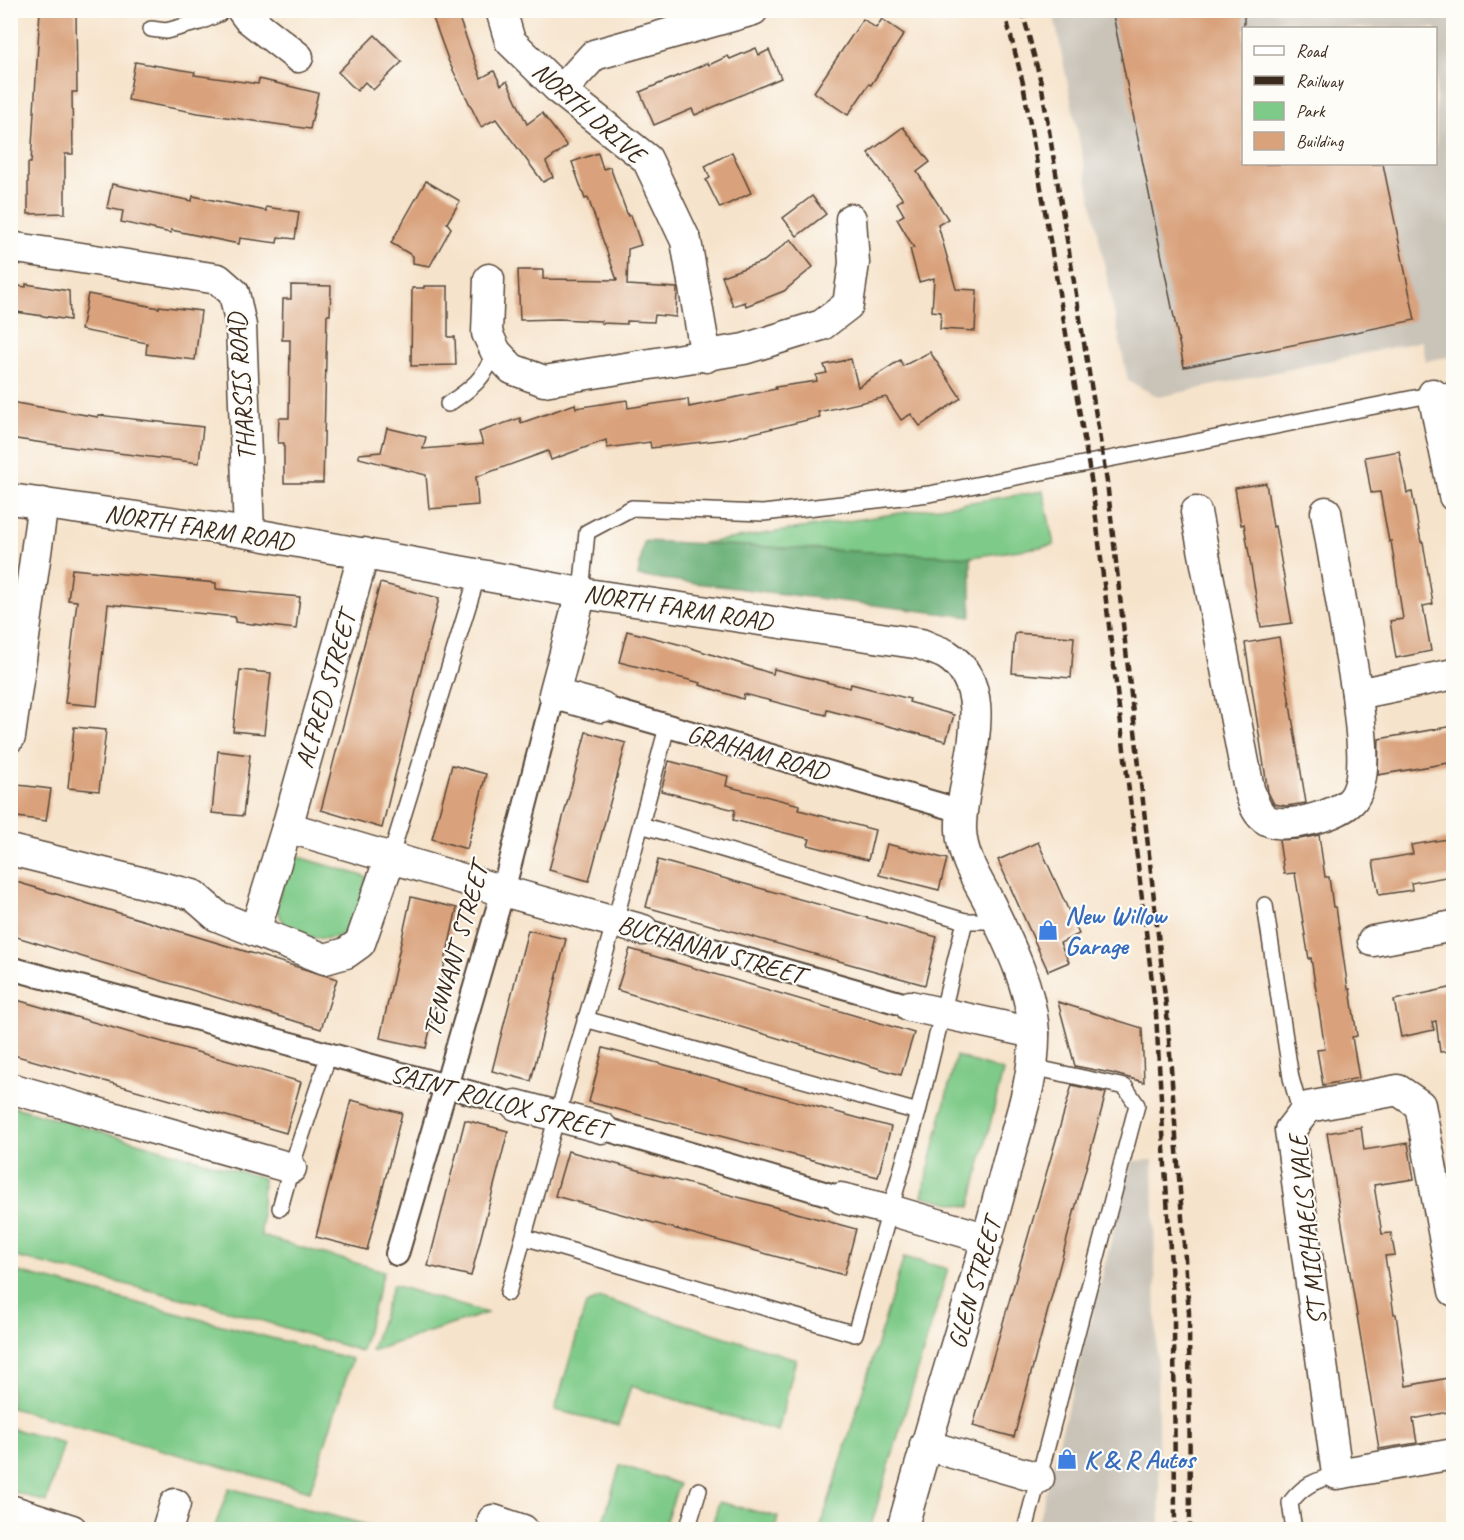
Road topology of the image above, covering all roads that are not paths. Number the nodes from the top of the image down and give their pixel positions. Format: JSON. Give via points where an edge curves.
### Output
{"nodes":[{"id":1,"x":220,"y":10,"type":"edge"},
{"id":2,"x":242,"y":10,"type":"edge"},
{"id":3,"x":501,"y":10,"type":"edge"},
{"id":4,"x":753,"y":10,"type":"edge"},
{"id":5,"x":152,"y":29,"type":"dead end"},
{"id":6,"x":298,"y":57,"type":"dead end"},
{"id":7,"x":561,"y":91,"type":"junction"},
{"id":8,"x":851,"y":219,"type":"dead end"},
{"id":9,"x":10,"y":247,"type":"edge"},
{"id":10,"x":489,"y":279,"type":"dead end"},
{"id":11,"x":496,"y":352,"type":"junction"},
{"id":12,"x":706,"y":357,"type":"junction"},
{"id":13,"x":1443,"y":392,"type":"edge"},
{"id":14,"x":448,"y":404,"type":"dead end"},
{"id":15,"x":1454,"y":496,"type":"edge"},
{"id":16,"x":10,"y":499,"type":"edge"},
{"id":17,"x":43,"y":503,"type":"junction"},
{"id":18,"x":1196,"y":512,"type":"dead end"},
{"id":19,"x":1326,"y":512,"type":"dead end"},
{"id":20,"x":249,"y":533,"type":"junction"},
{"id":21,"x":364,"y":554,"type":"junction"},
{"id":22,"x":478,"y":574,"type":"junction"},
{"id":23,"x":581,"y":593,"type":"junction"},
{"id":24,"x":1454,"y":674,"type":"edge"},
{"id":25,"x":554,"y":694,"type":"junction"},
{"id":26,"x":1357,"y":694,"type":"junction"},
{"id":27,"x":602,"y":707,"type":"joint"},
{"id":28,"x":668,"y":727,"type":"junction"},
{"id":29,"x":10,"y":738,"type":"edge"},
{"id":30,"x":962,"y":811,"type":"junction"},
{"id":31,"x":641,"y":825,"type":"junction"},
{"id":32,"x":287,"y":827,"type":"junction"},
{"id":33,"x":10,"y":850,"type":"edge"},
{"id":34,"x":390,"y":858,"type":"junction"},
{"id":35,"x":503,"y":891,"type":"junction"},
{"id":36,"x":1264,"y":905,"type":"dead end"},
{"id":37,"x":615,"y":921,"type":"junction"},
{"id":38,"x":965,"y":921,"type":"junction"},
{"id":39,"x":998,"y":921,"type":"junction"},
{"id":40,"x":1454,"y":926,"type":"edge"},
{"id":41,"x":643,"y":930,"type":"joint"},
{"id":42,"x":255,"y":931,"type":"junction"},
{"id":43,"x":1373,"y":941,"type":"dead end"},
{"id":44,"x":10,"y":968,"type":"edge"},
{"id":45,"x":910,"y":1006,"type":"joint"},
{"id":46,"x":941,"y":1014,"type":"junction"},
{"id":47,"x":585,"y":1019,"type":"junction"},
{"id":48,"x":1034,"y":1033,"type":"junction"},
{"id":49,"x":328,"y":1054,"type":"junction"},
{"id":50,"x":1032,"y":1067,"type":"junction"},
{"id":51,"x":445,"y":1087,"type":"junction"},
{"id":52,"x":10,"y":1088,"type":"edge"},
{"id":53,"x":516,"y":1105,"type":"joint"},
{"id":54,"x":918,"y":1112,"type":"junction"},
{"id":55,"x":1301,"y":1114,"type":"junction"},
{"id":56,"x":557,"y":1116,"type":"junction"},
{"id":57,"x":602,"y":1128,"type":"joint"},
{"id":58,"x":291,"y":1168,"type":"junction"},
{"id":59,"x":841,"y":1198,"type":"joint"},
{"id":60,"x":280,"y":1208,"type":"dead end"},
{"id":61,"x":890,"y":1210,"type":"junction"},
{"id":62,"x":524,"y":1237,"type":"junction"},
{"id":63,"x":988,"y":1239,"type":"junction"},
{"id":64,"x":397,"y":1254,"type":"dead end"},
{"id":65,"x":1454,"y":1291,"type":"edge"},
{"id":66,"x":508,"y":1293,"type":"dead end"},
{"id":67,"x":925,"y":1445,"type":"junction"},
{"id":68,"x":1454,"y":1454,"type":"edge"},
{"id":69,"x":1337,"y":1474,"type":"junction"},
{"id":70,"x":1039,"y":1478,"type":"junction"},
{"id":71,"x":699,"y":1490,"type":"dead end"},
{"id":72,"x":23,"y":1519,"type":"edge"},
{"id":73,"x":494,"y":1520,"type":"dead end"},
{"id":74,"x":72,"y":1530,"type":"edge"},
{"id":75,"x":523,"y":1530,"type":"edge"},
{"id":76,"x":687,"y":1530,"type":"edge"},
{"id":77,"x":902,"y":1530,"type":"edge"},
{"id":78,"x":1025,"y":1530,"type":"edge"},
{"id":79,"x":1294,"y":1530,"type":"edge"}],
"edges":[{"from":1,"to":5,"type":"lane","via":[[200,22],[166,31]]},
{"from":2,"to":6,"type":"street"},
{"from":3,"to":7,"type":"street","name":"NORTH DRIVE","via":[[510,41]]},
{"from":4,"to":7,"type":"street","via":[[594,56]]},
{"from":7,"to":12,"type":"street","name":"NORTH DRIVE","via":[[647,159],[686,241]]},
{"from":8,"to":12,"type":"street","via":[[854,263],[848,305],[822,325]]},
{"from":9,"to":20,"type":"street","name":"THARSIS ROAD","via":[[218,279],[234,293],[241,326]]},
{"from":10,"to":11,"type":"street","via":[[487,333]]},
{"from":11,"to":12,"type":"street","via":[[512,369],[544,381]]},
{"from":11,"to":14,"type":"lane","via":[[484,375],[469,391]]},
{"from":13,"to":15,"type":"street"},
{"from":13,"to":23,"type":"lane","via":[[929,494],[763,513],[632,508],[587,532]]},
{"from":16,"to":17,"type":"street","name":"NORTH FARM ROAD"},
{"from":17,"to":20,"type":"street","name":"NORTH FARM ROAD"},
{"from":17,"to":29,"type":"street"},
{"from":18,"to":26,"type":"street","via":[[1249,789],[1256,810],[1265,819],[1276,824],[1315,819],[1341,810],[1353,799],[1361,780]]},
{"from":19,"to":26,"type":"street"},
{"from":20,"to":21,"type":"street","name":"NORTH FARM ROAD"},
{"from":21,"to":22,"type":"street","name":"NORTH FARM ROAD"},
{"from":21,"to":32,"type":"street","name":"ALFRED STREET"},
{"from":22,"to":23,"type":"street","name":"NORTH FARM ROAD"},
{"from":22,"to":34,"type":"lane"},
{"from":23,"to":25,"type":"street"},
{"from":23,"to":30,"type":"street","name":"NORTH FARM ROAD","via":[[921,644],[948,656],[966,674],[975,696],[974,736]]},
{"from":24,"to":26,"type":"street"},
{"from":25,"to":27,"type":"street","name":"GRAHAM ROAD"},
{"from":25,"to":35,"type":"street","name":"TENNANT STREET"},
{"from":27,"to":28,"type":"street","name":"GRAHAM ROAD"},
{"from":28,"to":30,"type":"street","name":"GRAHAM ROAD"},
{"from":28,"to":31,"type":"lane"},
{"from":30,"to":39,"type":"street","name":"NORTH FARM ROAD","via":[[965,856]]},
{"from":31,"to":37,"type":"lane"},
{"from":31,"to":38,"type":"lane"},
{"from":32,"to":34,"type":"street"},
{"from":32,"to":42,"type":"street","name":"ALFRED STREET"},
{"from":33,"to":42,"type":"street","via":[[193,895],[217,916]]},
{"from":34,"to":35,"type":"street","name":"BUCHANAN STREET"},
{"from":34,"to":42,"type":"street","via":[[360,943],[346,953],[325,959]]},
{"from":35,"to":37,"type":"street","name":"BUCHANAN STREET"},
{"from":35,"to":51,"type":"street","name":"TENNANT STREET"},
{"from":36,"to":55,"type":"lane","via":[[1291,1078]]},
{"from":37,"to":41,"type":"street","name":"BUCHANAN STREET"},
{"from":37,"to":47,"type":"lane"},
{"from":38,"to":39,"type":"lane"},
{"from":38,"to":46,"type":"lane"},
{"from":39,"to":48,"type":"street","name":"NORTH FARM ROAD","via":[[1027,989]]},
{"from":40,"to":43,"type":"street"},
{"from":41,"to":45,"type":"street","name":"BUCHANAN STREET"},
{"from":44,"to":49,"type":"street","name":"SAINT ROLLOX STREET"},
{"from":45,"to":46,"type":"street","name":"BUCHANAN STREET"},
{"from":46,"to":48,"type":"street","name":"BUCHANAN STREET"},
{"from":46,"to":54,"type":"lane"},
{"from":47,"to":54,"type":"lane"},
{"from":47,"to":56,"type":"lane"},
{"from":48,"to":50,"type":"street","name":"GLEN STREET"},
{"from":49,"to":51,"type":"street","name":"SAINT ROLLOX STREET"},
{"from":49,"to":58,"type":"lane"},
{"from":50,"to":63,"type":"street","name":"GLEN STREET"},
{"from":50,"to":70,"type":"lane","via":[[1125,1087],[1137,1105]]},
{"from":51,"to":53,"type":"street","name":"SAINT ROLLOX STREET"},
{"from":51,"to":64,"type":"street","name":"TENNANT STREET"},
{"from":52,"to":58,"type":"street"},
{"from":53,"to":56,"type":"street","name":"SAINT ROLLOX STREET"},
{"from":54,"to":61,"type":"lane"},
{"from":55,"to":65,"type":"street","name":"ST MICHAELS VALE","via":[[1308,1107],[1398,1090],[1420,1105]]},
{"from":55,"to":69,"type":"street","name":"ST MICHAELS VALE","via":[[1290,1131]]},
{"from":56,"to":57,"type":"street","name":"SAINT ROLLOX STREET"},
{"from":56,"to":62,"type":"lane"},
{"from":57,"to":59,"type":"street","name":"SAINT ROLLOX STREET"},
{"from":58,"to":60,"type":"lane"},
{"from":59,"to":61,"type":"street","name":"SAINT ROLLOX STREET"},
{"from":61,"to":62,"type":"lane","via":[[855,1334]]},
{"from":61,"to":63,"type":"street","name":"SAINT ROLLOX STREET"},
{"from":62,"to":66,"type":"lane"},
{"from":63,"to":67,"type":"street","name":"GLEN STREET"},
{"from":67,"to":70,"type":"street"},
{"from":67,"to":77,"type":"street","name":"GLEN STREET"},
{"from":68,"to":69,"type":"street"},
{"from":69,"to":79,"type":"lane","via":[[1315,1480],[1299,1491],[1290,1503]]},
{"from":70,"to":78,"type":"lane"},
{"from":71,"to":76,"type":"lane"},
{"from":72,"to":74,"type":"street"},
{"from":73,"to":75,"type":"street"}]}
